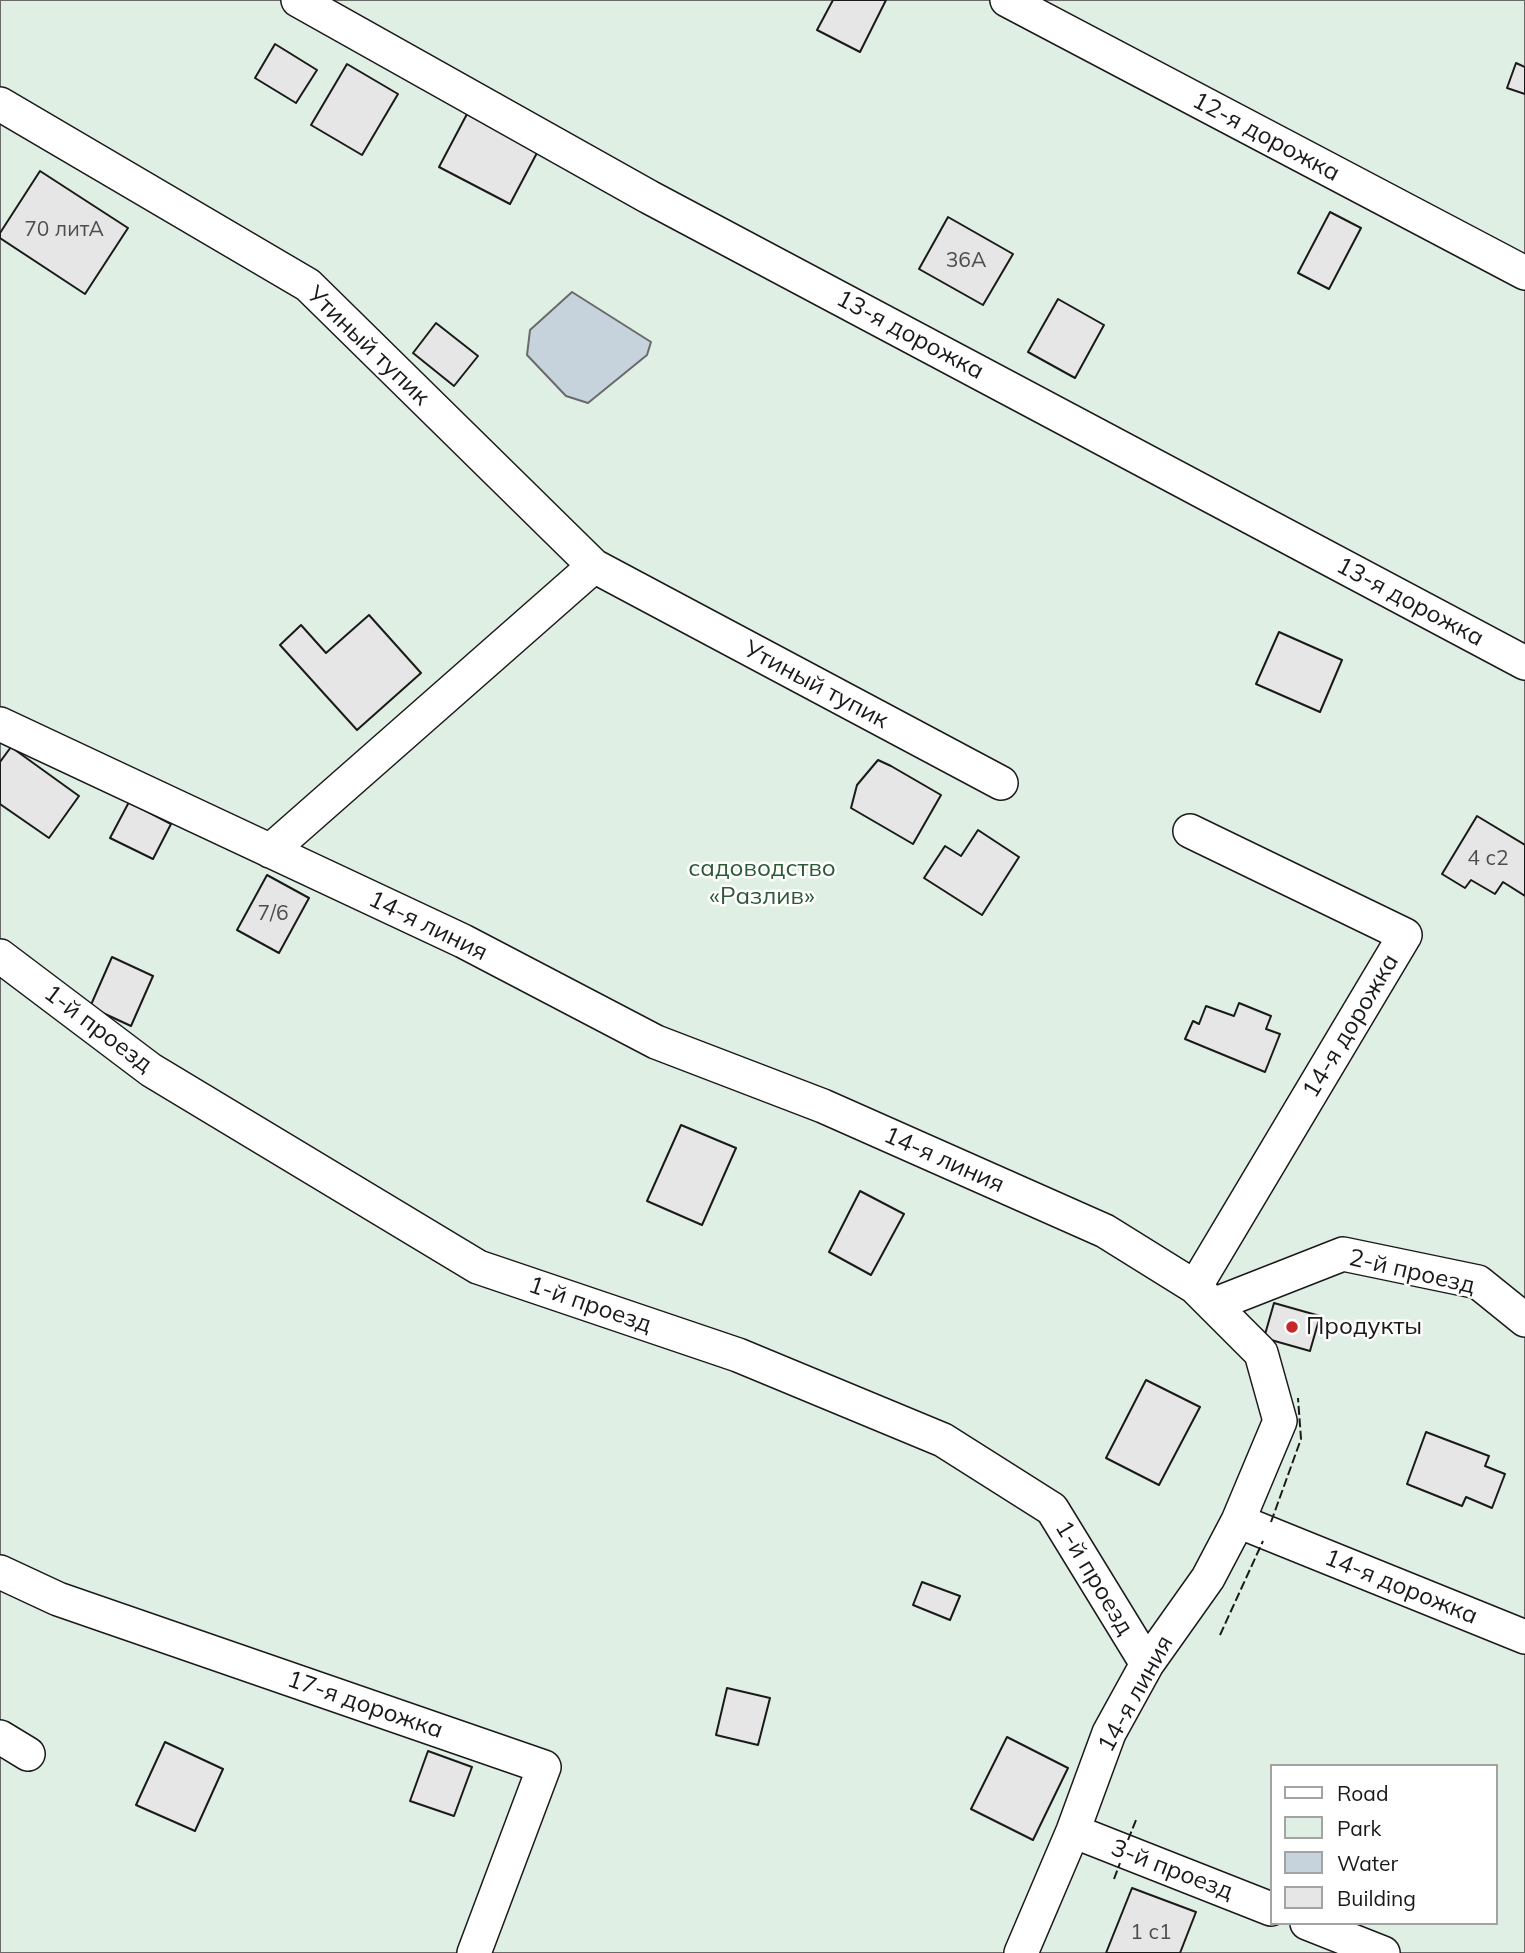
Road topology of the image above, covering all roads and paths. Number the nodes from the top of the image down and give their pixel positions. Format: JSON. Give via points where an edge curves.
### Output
{"nodes":[{"id":1,"x":298,"y":0,"type":"edge"},
{"id":2,"x":1007,"y":0,"type":"edge"},
{"id":3,"x":0,"y":104,"type":"edge"},
{"id":4,"x":1525,"y":273,"type":"edge"},
{"id":5,"x":593,"y":566,"type":"junction"},
{"id":6,"x":1525,"y":663,"type":"edge"},
{"id":7,"x":0,"y":724,"type":"edge"},
{"id":8,"x":1001,"y":783,"type":"dead end"},
{"id":9,"x":1190,"y":831,"type":"dead end"},
{"id":10,"x":270,"y":851,"type":"junction"},
{"id":11,"x":0,"y":956,"type":"edge"},
{"id":12,"x":1204,"y":1296,"type":"junction"},
{"id":13,"x":1525,"y":1320,"type":"edge"},
{"id":14,"x":1238,"y":1521,"type":"junction"},
{"id":15,"x":0,"y":1572,"type":"edge"},
{"id":16,"x":1525,"y":1637,"type":"edge"},
{"id":17,"x":1147,"y":1664,"type":"junction"},
{"id":18,"x":0,"y":1737,"type":"edge"},
{"id":19,"x":28,"y":1754,"type":"dead end"},
{"id":20,"x":1073,"y":1831,"type":"junction"},
{"id":21,"x":1270,"y":1909,"type":"edge"},
{"id":22,"x":1312,"y":1925,"type":"edge"},
{"id":23,"x":474,"y":1953,"type":"edge"},
{"id":24,"x":1021,"y":1953,"type":"edge"},
{"id":25,"x":1384,"y":1953,"type":"edge"}],
"edges":[{"from":1,"to":6,"type":"street","name":"13-я дорожка","via":[[662,203]]},
{"from":2,"to":4,"type":"street","name":"12-я дорожка"},
{"from":3,"to":5,"type":"street","name":"Утиный тупик","via":[[307,285]]},
{"from":5,"to":8,"type":"street","name":"Утиный тупик"},
{"from":5,"to":10,"type":"street"},
{"from":7,"to":10,"type":"street","name":"14-я линия"},
{"from":9,"to":12,"type":"street","name":"14-я дорожка","via":[[1405,935]]},
{"from":10,"to":12,"type":"street","name":"14-я линия","via":[[463,941],[656,1042],[823,1105],[1105,1231]]},
{"from":11,"to":17,"type":"street","name":"1-й проезд","via":[[151,1070],[478,1267],[738,1355],[943,1440],[1052,1510]]},
{"from":12,"to":13,"type":"street","name":"2-й проезд","via":[[1343,1254],[1478,1282]]},
{"from":12,"to":14,"type":"street","name":"14-я линия","via":[[1261,1353],[1280,1421]]},
{"from":14,"to":16,"type":"street","name":"14-я дорожка"},
{"from":14,"to":17,"type":"street","name":"14-я линия","via":[[1208,1578]]},
{"from":15,"to":23,"type":"street","name":"17-я дорожка","via":[[58,1599],[544,1767]]},
{"from":17,"to":20,"type":"street","name":"14-я линия","via":[[1109,1732]]},
{"from":18,"to":19,"type":"street"},
{"from":20,"to":21,"type":"street","name":"3-й проезд"},
{"from":20,"to":24,"type":"street","name":"14-я линия"},
{"from":22,"to":25,"type":"street"}]}
